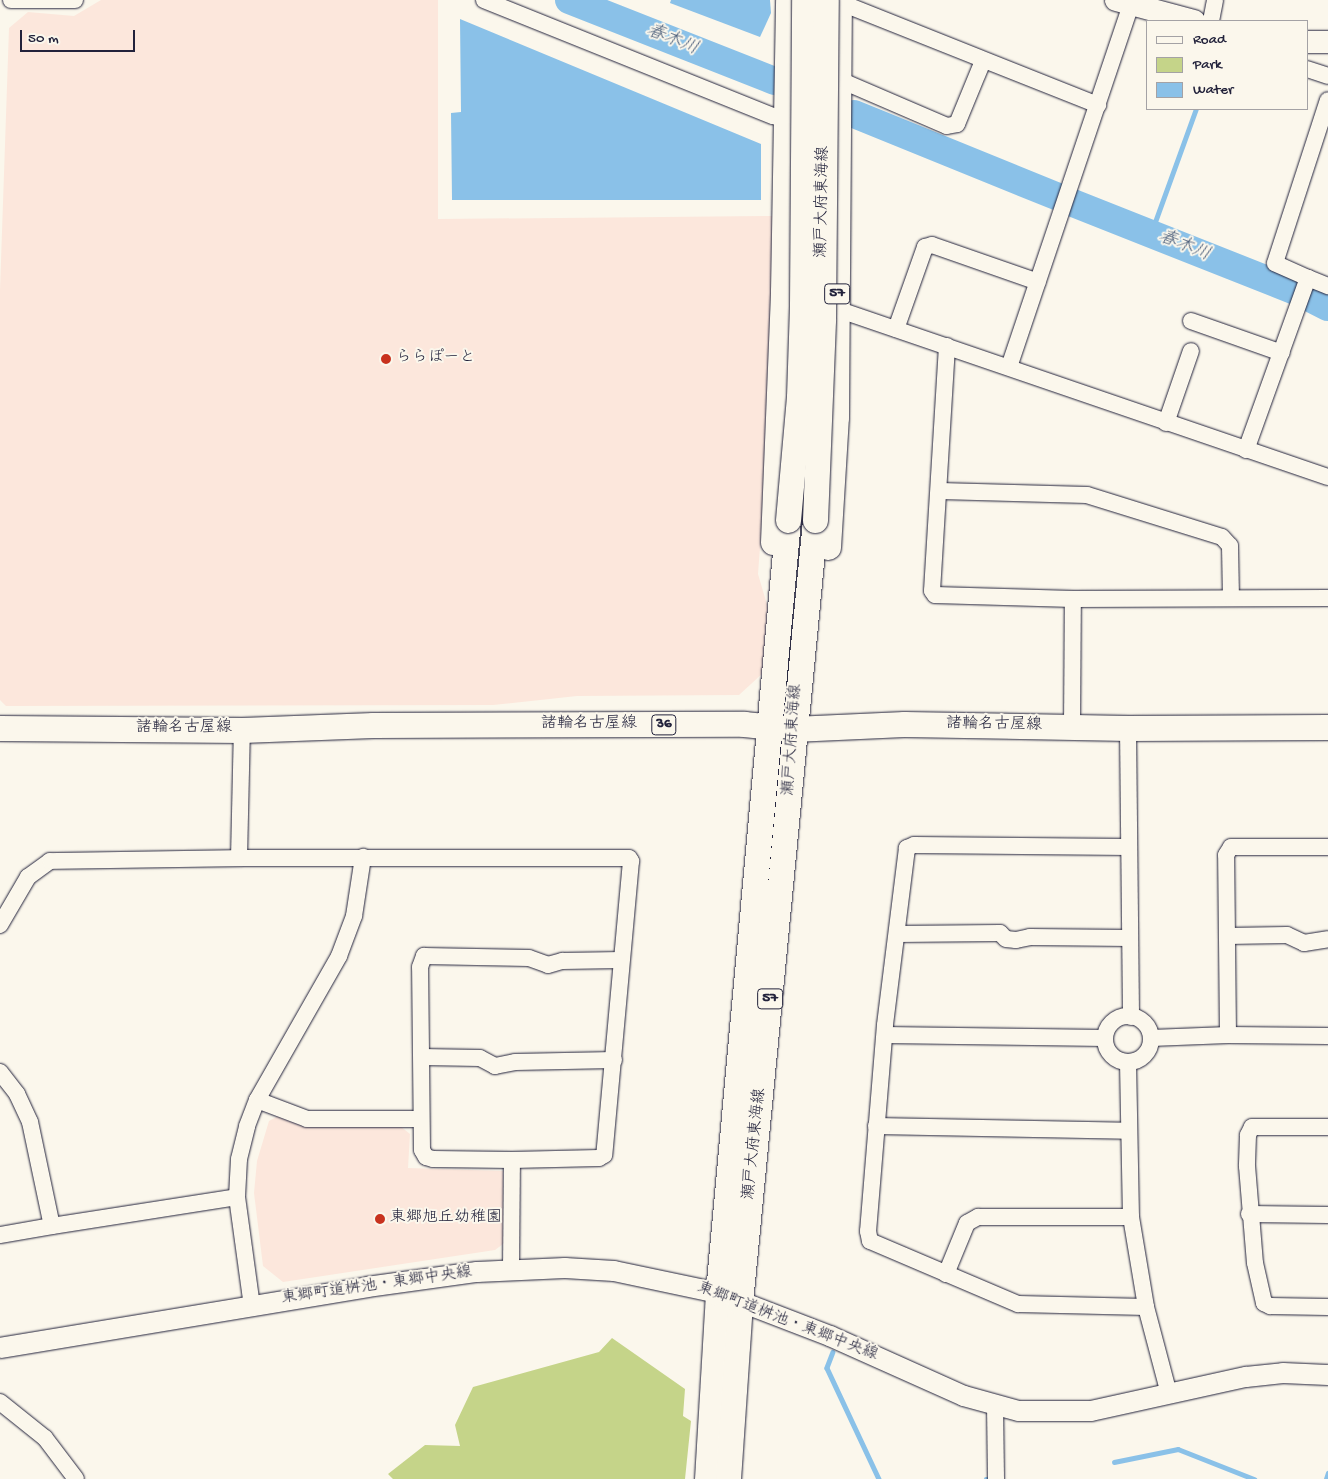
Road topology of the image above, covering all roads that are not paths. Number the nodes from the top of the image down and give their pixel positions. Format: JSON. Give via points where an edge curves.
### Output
{"nodes":[{"id":1,"x":11,"y":0,"type":"edge"},
{"id":2,"x":76,"y":0,"type":"edge"},
{"id":3,"x":484,"y":0,"type":"edge"},
{"id":4,"x":788,"y":0,"type":"edge"},
{"id":5,"x":804,"y":0,"type":"edge"},
{"id":6,"x":1216,"y":0,"type":"edge"},
{"id":7,"x":834,"y":1,"type":"edge"},
{"id":8,"x":1123,"y":2,"type":"edge"},
{"id":9,"x":1190,"y":20,"type":"edge"},
{"id":10,"x":1211,"y":20,"type":"edge"},
{"id":11,"x":1308,"y":42,"type":"edge"},
{"id":12,"x":1328,"y":42,"type":"edge"},
{"id":13,"x":983,"y":61,"type":"junction"},
{"id":14,"x":1308,"y":69,"type":"edge"},
{"id":15,"x":1328,"y":76,"type":"edge"},
{"id":16,"x":840,"y":80,"type":"junction"},
{"id":17,"x":1328,"y":100,"type":"edge"},
{"id":18,"x":1098,"y":105,"type":"junction"},
{"id":19,"x":787,"y":119,"type":"junction"},
{"id":20,"x":838,"y":140,"type":"junction"},
{"id":21,"x":1308,"y":278,"type":"junction"},
{"id":22,"x":1038,"y":282,"type":"junction"},
{"id":23,"x":1328,"y":286,"type":"edge"},
{"id":24,"x":783,"y":291,"type":"junction"},
{"id":25,"x":836,"y":309,"type":"junction"},
{"id":26,"x":1191,"y":321,"type":"dead end"},
{"id":27,"x":896,"y":328,"type":"junction"},
{"id":28,"x":947,"y":346,"type":"junction"},
{"id":29,"x":1191,"y":350,"type":"dead end"},
{"id":30,"x":1282,"y":353,"type":"junction"},
{"id":31,"x":1009,"y":367,"type":"junction"},
{"id":32,"x":1166,"y":423,"type":"junction"},
{"id":33,"x":1246,"y":450,"type":"junction"},
{"id":34,"x":1328,"y":477,"type":"edge"},
{"id":35,"x":940,"y":491,"type":"junction"},
{"id":36,"x":808,"y":582,"type":"junction"},
{"id":37,"x":782,"y":586,"type":"junction"},
{"id":38,"x":1231,"y":597,"type":"junction"},
{"id":39,"x":1328,"y":598,"type":"edge"},
{"id":40,"x":1073,"y":599,"type":"junction"},
{"id":41,"x":1328,"y":726,"type":"edge"},
{"id":42,"x":1072,"y":727,"type":"junction"},
{"id":43,"x":0,"y":728,"type":"edge"},
{"id":44,"x":781,"y":728,"type":"junction"},
{"id":45,"x":1128,"y":728,"type":"junction"},
{"id":46,"x":242,"y":730,"type":"junction"},
{"id":47,"x":1129,"y":847,"type":"junction"},
{"id":48,"x":1328,"y":847,"type":"edge"},
{"id":49,"x":363,"y":857,"type":"junction"},
{"id":50,"x":239,"y":858,"type":"junction"},
{"id":51,"x":0,"y":925,"type":"edge"},
{"id":52,"x":897,"y":934,"type":"junction"},
{"id":53,"x":1227,"y":936,"type":"junction"},
{"id":54,"x":1130,"y":938,"type":"junction"},
{"id":55,"x":1325,"y":939,"type":"edge"},
{"id":56,"x":622,"y":960,"type":"junction"},
{"id":57,"x":1131,"y":1016,"type":"junction"},
{"id":58,"x":885,"y":1035,"type":"junction"},
{"id":59,"x":1228,"y":1036,"type":"junction"},
{"id":60,"x":1328,"y":1036,"type":"edge"},
{"id":61,"x":1105,"y":1038,"type":"junction"},
{"id":62,"x":1151,"y":1038,"type":"junction"},
{"id":63,"x":422,"y":1057,"type":"junction"},
{"id":64,"x":614,"y":1060,"type":"junction"},
{"id":65,"x":1128,"y":1062,"type":"junction"},
{"id":66,"x":0,"y":1072,"type":"edge"},
{"id":67,"x":257,"y":1100,"type":"junction"},
{"id":68,"x":421,"y":1118,"type":"junction"},
{"id":69,"x":876,"y":1126,"type":"junction"},
{"id":70,"x":1328,"y":1127,"type":"edge"},
{"id":71,"x":1127,"y":1131,"type":"junction"},
{"id":72,"x":512,"y":1160,"type":"junction"},
{"id":73,"x":237,"y":1197,"type":"junction"},
{"id":74,"x":1249,"y":1214,"type":"junction"},
{"id":75,"x":1328,"y":1215,"type":"edge"},
{"id":76,"x":1131,"y":1217,"type":"junction"},
{"id":77,"x":52,"y":1226,"type":"junction"},
{"id":78,"x":0,"y":1235,"type":"edge"},
{"id":79,"x":511,"y":1270,"type":"junction"},
{"id":80,"x":946,"y":1274,"type":"junction"},
{"id":81,"x":729,"y":1298,"type":"junction"},
{"id":82,"x":252,"y":1306,"type":"junction"},
{"id":83,"x":1146,"y":1307,"type":"junction"},
{"id":84,"x":1328,"y":1307,"type":"edge"},
{"id":85,"x":0,"y":1348,"type":"edge"},
{"id":86,"x":1328,"y":1375,"type":"edge"},
{"id":87,"x":1169,"y":1394,"type":"junction"},
{"id":88,"x":0,"y":1402,"type":"edge"},
{"id":89,"x":995,"y":1406,"type":"junction"},
{"id":90,"x":76,"y":1479,"type":"edge"},
{"id":91,"x":706,"y":1479,"type":"edge"},
{"id":92,"x":728,"y":1479,"type":"edge"},
{"id":93,"x":996,"y":1479,"type":"edge"}],
"edges":[{"from":1,"to":2,"type":"street"},
{"from":3,"to":19,"type":"street"},
{"from":4,"to":19,"type":"main road","number":"57"},
{"from":5,"to":37,"type":"main road","name":"瀬戸大府東海線","number":"57","bridge":true,"via":[[799,397]]},
{"from":6,"to":10,"type":"street"},
{"from":7,"to":13,"type":"street"},
{"from":7,"to":16,"type":"main road","number":"57"},
{"from":7,"to":36,"type":"main road","name":"瀬戸大府東海線","number":"57","bridge":true,"via":[[815,520]]},
{"from":8,"to":9,"type":"main road"},
{"from":8,"to":18,"type":"street"},
{"from":11,"to":12,"type":"main road"},
{"from":13,"to":16,"type":"street","via":[[958,124],[948,126]]},
{"from":13,"to":18,"type":"street"},
{"from":14,"to":15,"type":"street"},
{"from":16,"to":20,"type":"main road","number":"57"},
{"from":17,"to":21,"type":"street","via":[[1275,263]]},
{"from":18,"to":22,"type":"street"},
{"from":19,"to":20,"type":"street"},
{"from":19,"to":24,"type":"main road","number":"57"},
{"from":20,"to":25,"type":"main road","number":"57"},
{"from":21,"to":23,"type":"street"},
{"from":21,"to":30,"type":"street"},
{"from":22,"to":27,"type":"street","via":[[932,246],[925,247]]},
{"from":22,"to":31,"type":"street"},
{"from":24,"to":25,"type":"street"},
{"from":24,"to":37,"type":"main road","number":"57","via":[[772,557]]},
{"from":25,"to":27,"type":"street"},
{"from":25,"to":36,"type":"main road","number":"57","via":[[836,418],[830,530],[827,556]]},
{"from":26,"to":30,"type":"street"},
{"from":27,"to":28,"type":"street"},
{"from":28,"to":31,"type":"street"},
{"from":28,"to":35,"type":"street"},
{"from":29,"to":32,"type":"street"},
{"from":30,"to":33,"type":"street"},
{"from":31,"to":32,"type":"street"},
{"from":32,"to":33,"type":"street"},
{"from":33,"to":34,"type":"street"},
{"from":35,"to":38,"type":"street","via":[[1087,495],[1222,537],[1230,546]]},
{"from":35,"to":40,"type":"street","via":[[932,591],[935,595]]},
{"from":36,"to":44,"type":"main road","name":"瀬戸大府東海線","number":"57"},
{"from":37,"to":44,"type":"main road","name":"瀬戸大府東海線","number":"57"},
{"from":38,"to":39,"type":"street"},
{"from":38,"to":40,"type":"street"},
{"from":40,"to":42,"type":"street"},
{"from":41,"to":45,"type":"main road","name":"諸輪名古屋線","number":"36"},
{"from":42,"to":44,"type":"main road","name":"諸輪名古屋線","number":"36","via":[[904,724]]},
{"from":42,"to":45,"type":"main road","name":"諸輪名古屋線","number":"36"},
{"from":43,"to":46,"type":"main road","name":"諸輪名古屋線","number":"36"},
{"from":44,"to":46,"type":"main road","name":"諸輪名古屋線","number":"36","via":[[373,725]]},
{"from":44,"to":81,"type":"main road","name":"瀬戸大府東海線","number":"57"},
{"from":45,"to":47,"type":"street"},
{"from":46,"to":50,"type":"street"},
{"from":47,"to":52,"type":"street","via":[[914,845],[904,853]]},
{"from":47,"to":54,"type":"street"},
{"from":48,"to":53,"type":"street","via":[[1231,848],[1226,855]]},
{"from":49,"to":50,"type":"street"},
{"from":49,"to":56,"type":"street","via":[[625,856],[631,862]]},
{"from":49,"to":67,"type":"street","via":[[354,916],[339,956]]},
{"from":50,"to":51,"type":"street","via":[[50,861],[28,877]]},
{"from":52,"to":54,"type":"street","via":[[1000,933],[1006,939]]},
{"from":52,"to":58,"type":"street"},
{"from":53,"to":55,"type":"street","via":[[1287,935],[1304,943]]},
{"from":53,"to":59,"type":"street"},
{"from":54,"to":57,"type":"street"},
{"from":56,"to":63,"type":"street","via":[[562,961],[548,965],[528,958],[424,956],[420,967]]},
{"from":56,"to":64,"type":"street"},
{"from":57,"to":61,"type":"street","via":[[1123,1016],[1110,1024]]},
{"from":57,"to":62,"type":"street","via":[[1145,1024]]},
{"from":58,"to":61,"type":"street"},
{"from":58,"to":69,"type":"street"},
{"from":59,"to":60,"type":"street"},
{"from":59,"to":62,"type":"street"},
{"from":61,"to":65,"type":"street","via":[[1109,1052]]},
{"from":62,"to":65,"type":"street","via":[[1142,1057]]},
{"from":63,"to":64,"type":"street","via":[[480,1058],[495,1066],[515,1062]]},
{"from":63,"to":68,"type":"street"},
{"from":64,"to":72,"type":"street","via":[[604,1155],[599,1158]]},
{"from":65,"to":71,"type":"street"},
{"from":66,"to":77,"type":"street","via":[[17,1094],[30,1122]]},
{"from":67,"to":68,"type":"street","via":[[307,1119]]},
{"from":67,"to":73,"type":"street","via":[[241,1143]]},
{"from":68,"to":72,"type":"street","via":[[422,1150],[426,1157]]},
{"from":69,"to":71,"type":"street"},
{"from":69,"to":80,"type":"street","via":[[868,1237],[870,1241]]},
{"from":70,"to":74,"type":"street","via":[[1252,1127],[1248,1135]]},
{"from":71,"to":76,"type":"street"},
{"from":72,"to":79,"type":"street"},
{"from":73,"to":77,"type":"street"},
{"from":73,"to":82,"type":"street"},
{"from":74,"to":75,"type":"street"},
{"from":74,"to":84,"type":"street","via":[[1264,1303],[1270,1306]]},
{"from":76,"to":80,"type":"street","via":[[978,1217],[967,1223]]},
{"from":76,"to":83,"type":"street"},
{"from":77,"to":78,"type":"street"},
{"from":79,"to":81,"type":"street","name":"東郷町道桝池・東郷中央線","via":[[565,1268],[614,1271]]},
{"from":79,"to":82,"type":"street","name":"東郷町道桝池・東郷中央線","via":[[368,1287]]},
{"from":80,"to":83,"type":"street","via":[[1018,1304]]},
{"from":81,"to":89,"type":"street","name":"東郷町道桝池・東郷中央線"},
{"from":81,"to":91,"type":"main road","name":"瀬戸大府東海線","number":"57"},
{"from":81,"to":92,"type":"main road","name":"瀬戸大府東海線","number":"57"},
{"from":82,"to":85,"type":"street","name":"東郷町道桝池・東郷中央線"},
{"from":83,"to":87,"type":"street"},
{"from":86,"to":87,"type":"street","name":"東郷町道桝池・東郷中央線","via":[[1283,1373],[1246,1377]]},
{"from":87,"to":89,"type":"street","name":"東郷町道桝池・東郷中央線","via":[[1090,1411],[1041,1413]]},
{"from":88,"to":90,"type":"street","via":[[44,1438]]},
{"from":89,"to":93,"type":"street"}]}
